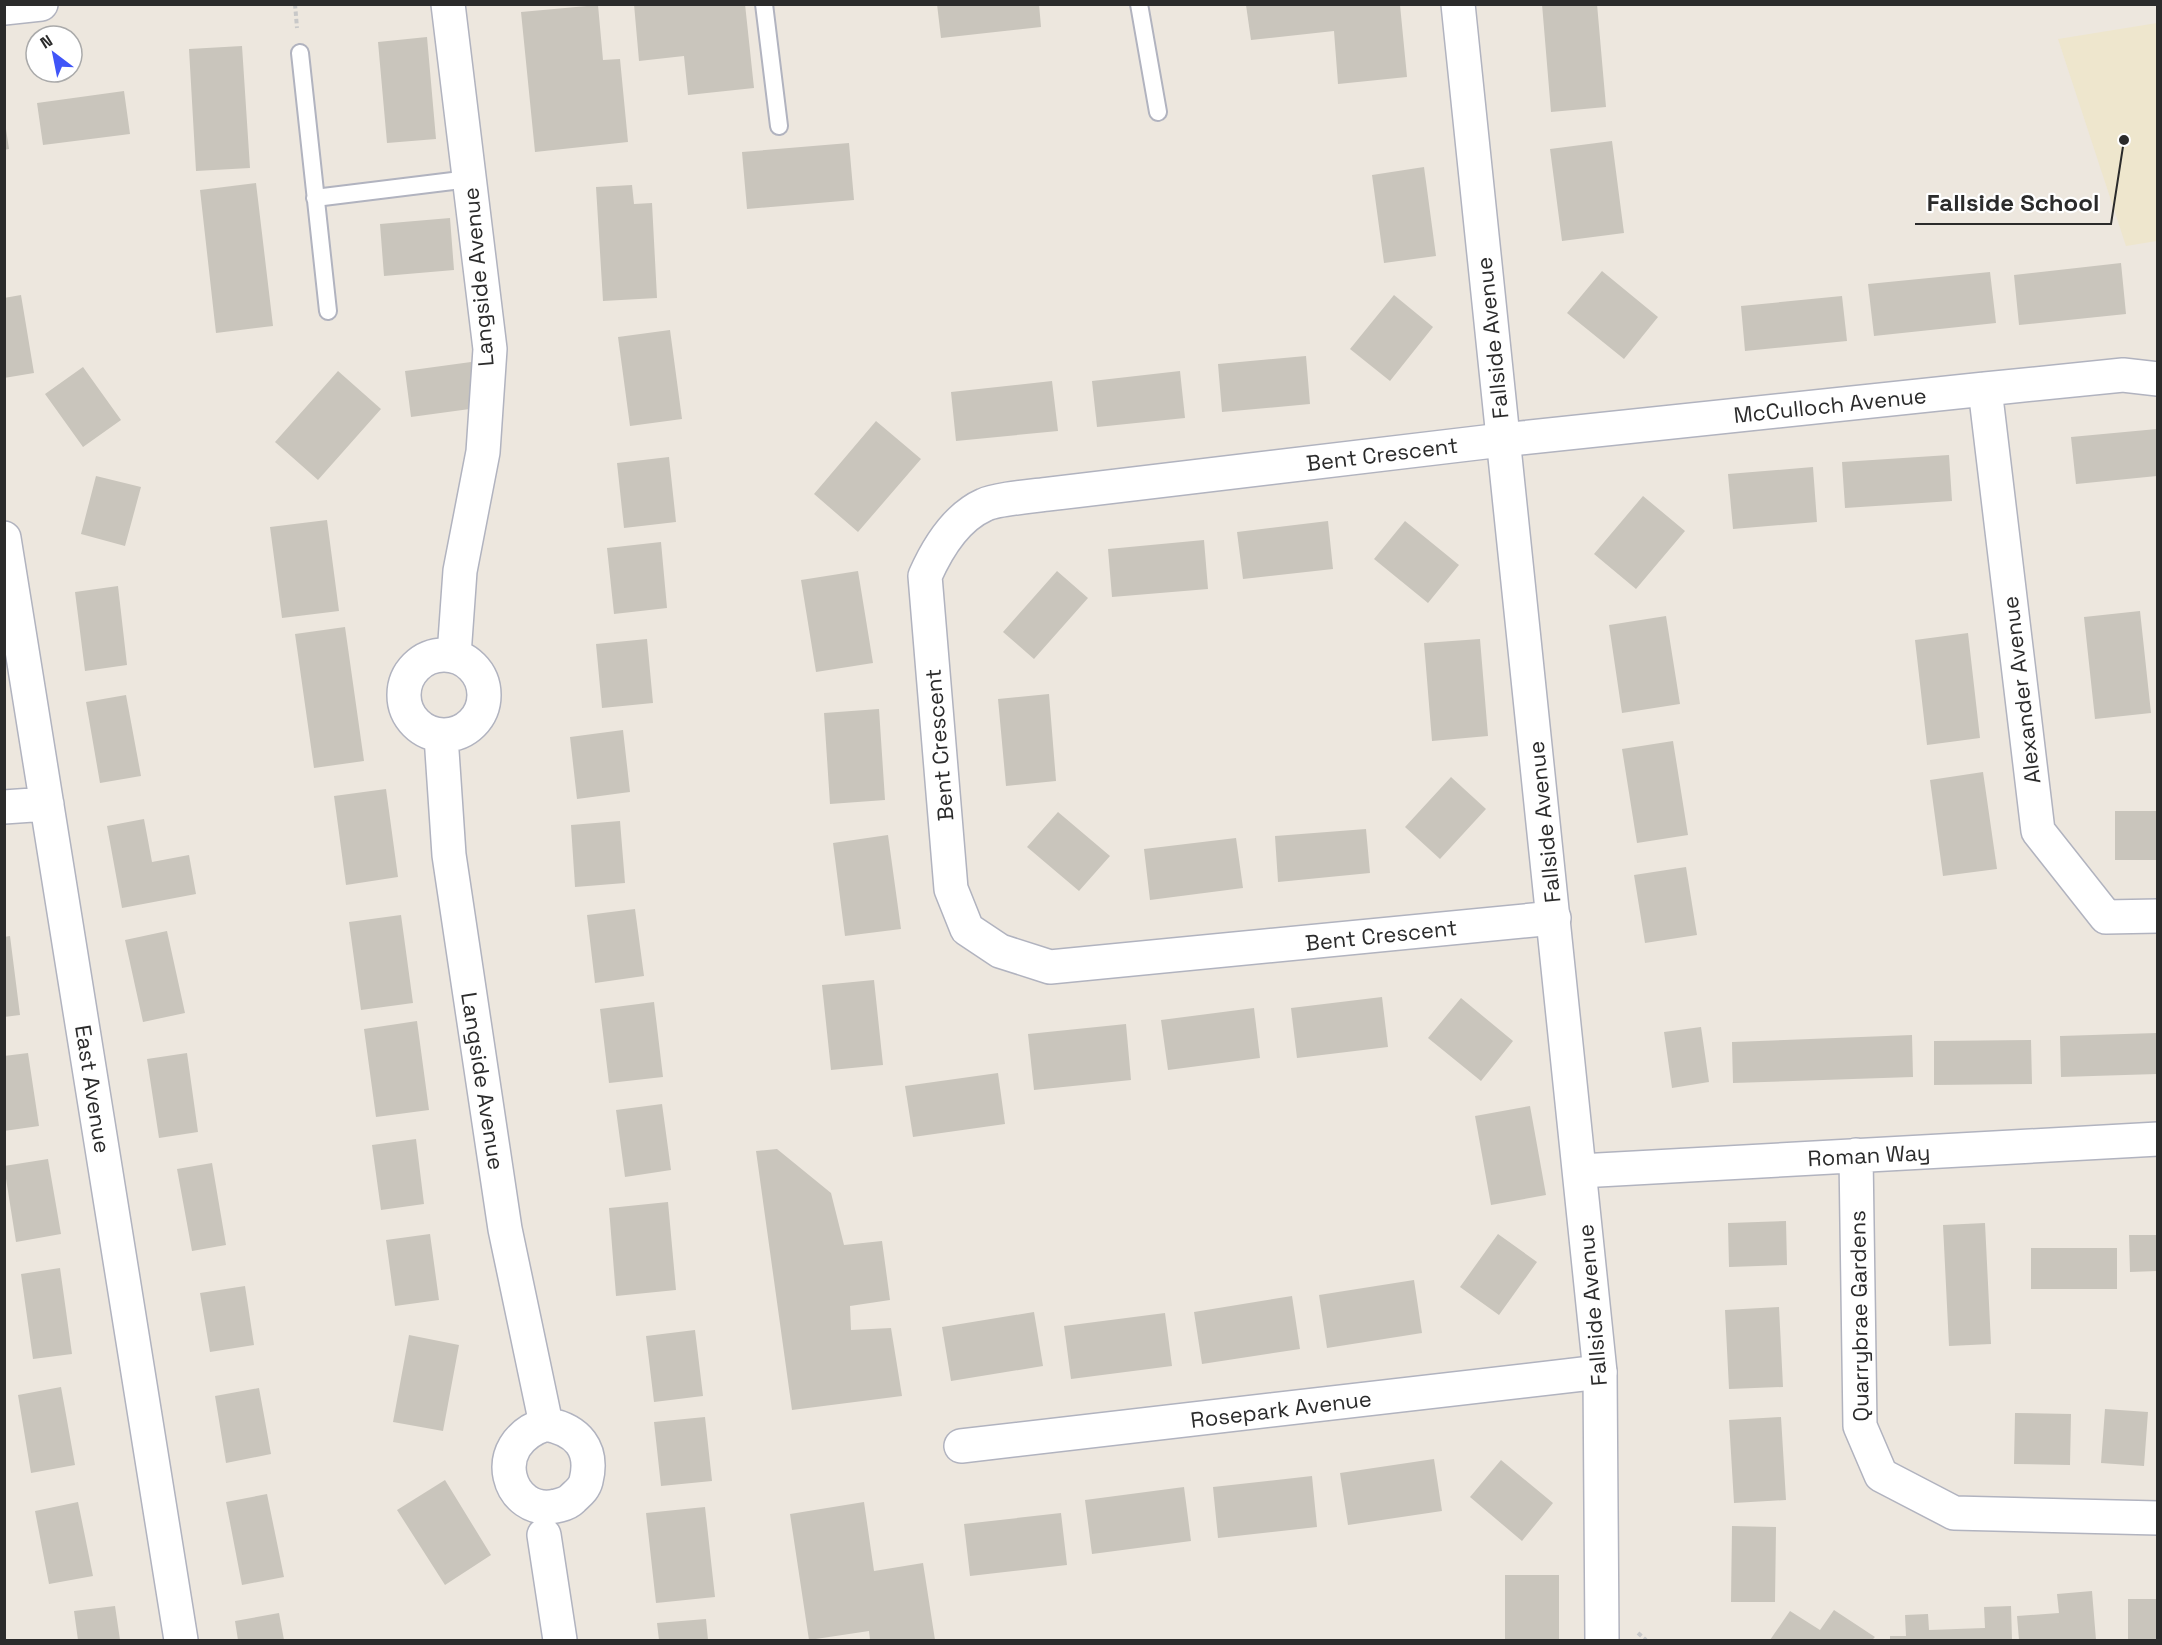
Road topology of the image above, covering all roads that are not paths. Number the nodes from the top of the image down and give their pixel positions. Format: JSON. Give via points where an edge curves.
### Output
{"nodes":[{"id":1,"x":41,"y":4,"type":"edge"},
{"id":2,"x":448,"y":4,"type":"edge"},
{"id":3,"x":764,"y":4,"type":"edge"},
{"id":4,"x":1139,"y":4,"type":"edge"},
{"id":5,"x":1458,"y":4,"type":"edge"},
{"id":6,"x":4,"y":8,"type":"edge"},
{"id":7,"x":300,"y":53,"type":"dead end"},
{"id":8,"x":1158,"y":112,"type":"dead end"},
{"id":9,"x":779,"y":126,"type":"dead end"},
{"id":10,"x":469,"y":179,"type":"junction"},
{"id":11,"x":315,"y":198,"type":"junction"},
{"id":12,"x":328,"y":310,"type":"dead end"},
{"id":13,"x":2157,"y":379,"type":"edge"},
{"id":14,"x":1985,"y":389,"type":"junction"},
{"id":15,"x":1502,"y":440,"type":"junction"},
{"id":16,"x":4,"y":538,"type":"edge"},
{"id":17,"x":454,"y":655,"type":"junction"},
{"id":18,"x":441,"y":735,"type":"junction"},
{"id":19,"x":47,"y":804,"type":"junction"},
{"id":20,"x":4,"y":807,"type":"edge"},
{"id":21,"x":2157,"y":916,"type":"edge"},
{"id":22,"x":1554,"y":918,"type":"junction"},
{"id":23,"x":2157,"y":1138,"type":"edge"},
{"id":24,"x":1856,"y":1155,"type":"junction"},
{"id":25,"x":1580,"y":1171,"type":"junction"},
{"id":26,"x":1600,"y":1372,"type":"junction"},
{"id":27,"x":546,"y":1424,"type":"dead end"},
{"id":28,"x":961,"y":1446,"type":"dead end"},
{"id":29,"x":2157,"y":1518,"type":"edge"},
{"id":30,"x":544,"y":1535,"type":"dead end"},
{"id":31,"x":181,"y":1641,"type":"edge"},
{"id":32,"x":560,"y":1641,"type":"edge"},
{"id":33,"x":1602,"y":1641,"type":"edge"}],
"edges":[{"from":1,"to":6,"type":"street"},
{"from":2,"to":10,"type":"street","name":"Langside Avenue"},
{"from":3,"to":9,"type":"lane"},
{"from":4,"to":8,"type":"lane"},
{"from":5,"to":15,"type":"street","name":"Fallside Avenue"},
{"from":7,"to":11,"type":"lane"},
{"from":10,"to":11,"type":"lane"},
{"from":10,"to":17,"type":"street","name":"Langside Avenue","via":[[490,349],[483,452],[460,571]]},
{"from":11,"to":12,"type":"lane"},
{"from":13,"to":14,"type":"street","name":"McCulloch Avenue","via":[[2123,375]]},
{"from":14,"to":15,"type":"street","name":"McCulloch Avenue"},
{"from":14,"to":21,"type":"street","name":"Alexander Avenue","via":[[2038,831],[2106,917]]},
{"from":15,"to":22,"type":"street","name":"Fallside Avenue"},
{"from":15,"to":22,"type":"street","name":"Bent Crescent","via":[[1049,494],[984,504],[958,523],[936,552],[925,576],[951,890],[968,929],[1000,951],[1050,968]]},
{"from":16,"to":19,"type":"street","name":"East Avenue"},
{"from":17,"to":18,"type":"street","via":[[473,666],[484,694],[479,716],[462,731]]},
{"from":17,"to":18,"type":"street","via":[[432,656],[413,669],[403,688],[406,710],[420,727]]},
{"from":18,"to":27,"type":"street","name":"Langside Avenue","via":[[449,855],[504,1218]]},
{"from":19,"to":20,"type":"street"},
{"from":19,"to":31,"type":"street","name":"East Avenue"},
{"from":22,"to":25,"type":"street","name":"Fallside Avenue"},
{"from":23,"to":24,"type":"street","name":"Roman Way"},
{"from":24,"to":25,"type":"street","name":"Roman Way"},
{"from":24,"to":29,"type":"street","name":"Quarrybrae Gardens","via":[[1860,1426],[1881,1475],[1954,1513]]},
{"from":25,"to":26,"type":"street","name":"Fallside Avenue"},
{"from":26,"to":28,"type":"street","name":"Rosepark Avenue"},
{"from":26,"to":33,"type":"street","name":"Fallside Avenue"},
{"from":30,"to":32,"type":"street"}]}
